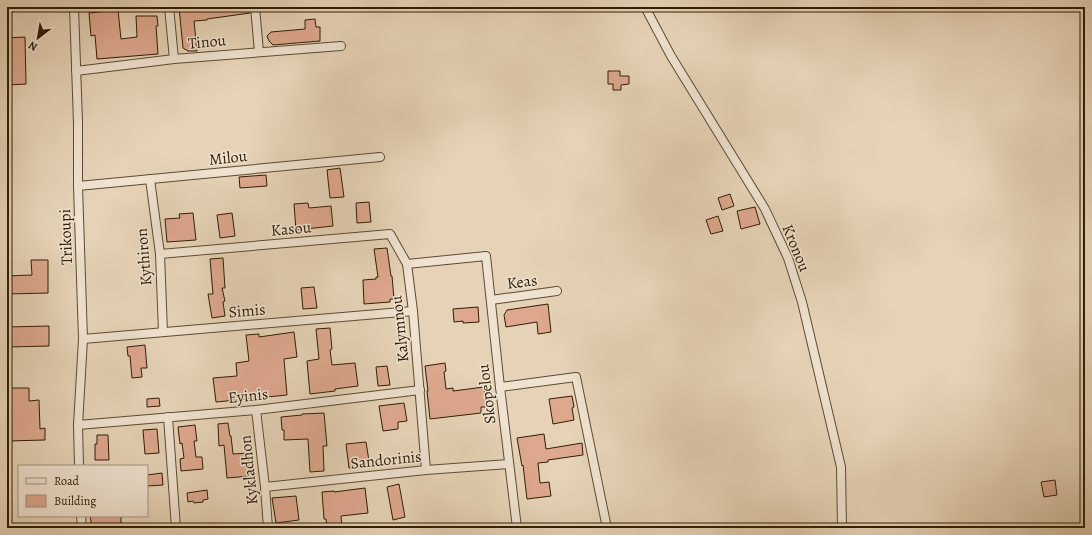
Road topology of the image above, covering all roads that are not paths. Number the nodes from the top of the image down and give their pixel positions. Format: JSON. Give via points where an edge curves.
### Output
{"nodes":[{"id":1,"x":74,"y":7,"type":"edge"},
{"id":2,"x":169,"y":7,"type":"edge"},
{"id":3,"x":256,"y":7,"type":"edge"},
{"id":4,"x":644,"y":7,"type":"edge"},
{"id":5,"x":341,"y":46,"type":"dead end"},
{"id":6,"x":259,"y":52,"type":"junction"},
{"id":7,"x":174,"y":59,"type":"junction"},
{"id":8,"x":76,"y":72,"type":"junction"},
{"id":9,"x":380,"y":157,"type":"dead end"},
{"id":10,"x":150,"y":179,"type":"junction"},
{"id":11,"x":78,"y":186,"type":"junction"},
{"id":12,"x":160,"y":254,"type":"junction"},
{"id":13,"x":407,"y":264,"type":"junction"},
{"id":14,"x":557,"y":291,"type":"dead end"},
{"id":15,"x":491,"y":300,"type":"junction"},
{"id":16,"x":413,"y":311,"type":"junction"},
{"id":17,"x":163,"y":332,"type":"junction"},
{"id":18,"x":83,"y":339,"type":"junction"},
{"id":19,"x":500,"y":387,"type":"junction"},
{"id":20,"x":420,"y":390,"type":"junction"},
{"id":21,"x":256,"y":410,"type":"junction"},
{"id":22,"x":168,"y":417,"type":"junction"},
{"id":23,"x":78,"y":425,"type":"junction"},
{"id":24,"x":509,"y":464,"type":"junction"},
{"id":25,"x":79,"y":465,"type":"edge"},
{"id":26,"x":426,"y":470,"type":"junction"},
{"id":27,"x":266,"y":487,"type":"junction"},
{"id":28,"x":81,"y":517,"type":"edge"},
{"id":29,"x":82,"y":528,"type":"edge"},
{"id":30,"x":176,"y":528,"type":"edge"},
{"id":31,"x":268,"y":528,"type":"edge"},
{"id":32,"x":517,"y":528,"type":"edge"},
{"id":33,"x":607,"y":528,"type":"edge"},
{"id":34,"x":842,"y":528,"type":"edge"}],
"edges":[{"from":1,"to":8,"type":"street","name":"Trikoupi"},
{"from":2,"to":7,"type":"street"},
{"from":3,"to":6,"type":"street"},
{"from":4,"to":34,"type":"street","name":"Kronou","via":[[764,209],[788,258],[802,302],[841,467]]},
{"from":5,"to":6,"type":"street","name":"Tinou"},
{"from":6,"to":7,"type":"street","name":"Tinou"},
{"from":7,"to":8,"type":"street","name":"Tinou"},
{"from":8,"to":11,"type":"street","name":"Trikoupi"},
{"from":9,"to":10,"type":"street","name":"Milou"},
{"from":10,"to":11,"type":"street","name":"Milou"},
{"from":10,"to":12,"type":"street","name":"Kythiron"},
{"from":11,"to":18,"type":"street","name":"Trikoupi"},
{"from":12,"to":13,"type":"street","name":"Kasou","via":[[390,234]]},
{"from":12,"to":17,"type":"street","name":"Kythiron"},
{"from":13,"to":15,"type":"street","name":"Skopelou","via":[[486,256]]},
{"from":13,"to":16,"type":"street","name":"Kalymnou"},
{"from":14,"to":15,"type":"street","name":"Keas"},
{"from":15,"to":19,"type":"street","name":"Skopelou"},
{"from":16,"to":17,"type":"street","name":"Simis"},
{"from":16,"to":20,"type":"street","name":"Kalymnou"},
{"from":17,"to":18,"type":"street","name":"Simis"},
{"from":18,"to":23,"type":"street","name":"Trikoupi"},
{"from":19,"to":24,"type":"street","name":"Skopelou"},
{"from":19,"to":33,"type":"street","via":[[576,377]]},
{"from":20,"to":21,"type":"street","name":"Eyinis"},
{"from":20,"to":26,"type":"street","name":"Kalymnou"},
{"from":21,"to":22,"type":"street","name":"Eyinis"},
{"from":21,"to":27,"type":"street","name":"Kykladhon"},
{"from":22,"to":23,"type":"street","name":"Eyinis"},
{"from":22,"to":30,"type":"street"},
{"from":23,"to":25,"type":"street","name":"Trikoupi"},
{"from":24,"to":26,"type":"street","name":"Sandorinis"},
{"from":24,"to":32,"type":"street","name":"Skopelou"},
{"from":26,"to":27,"type":"street","name":"Sandorinis"},
{"from":27,"to":31,"type":"street","name":"Kykladhon"},
{"from":28,"to":29,"type":"street"}]}
